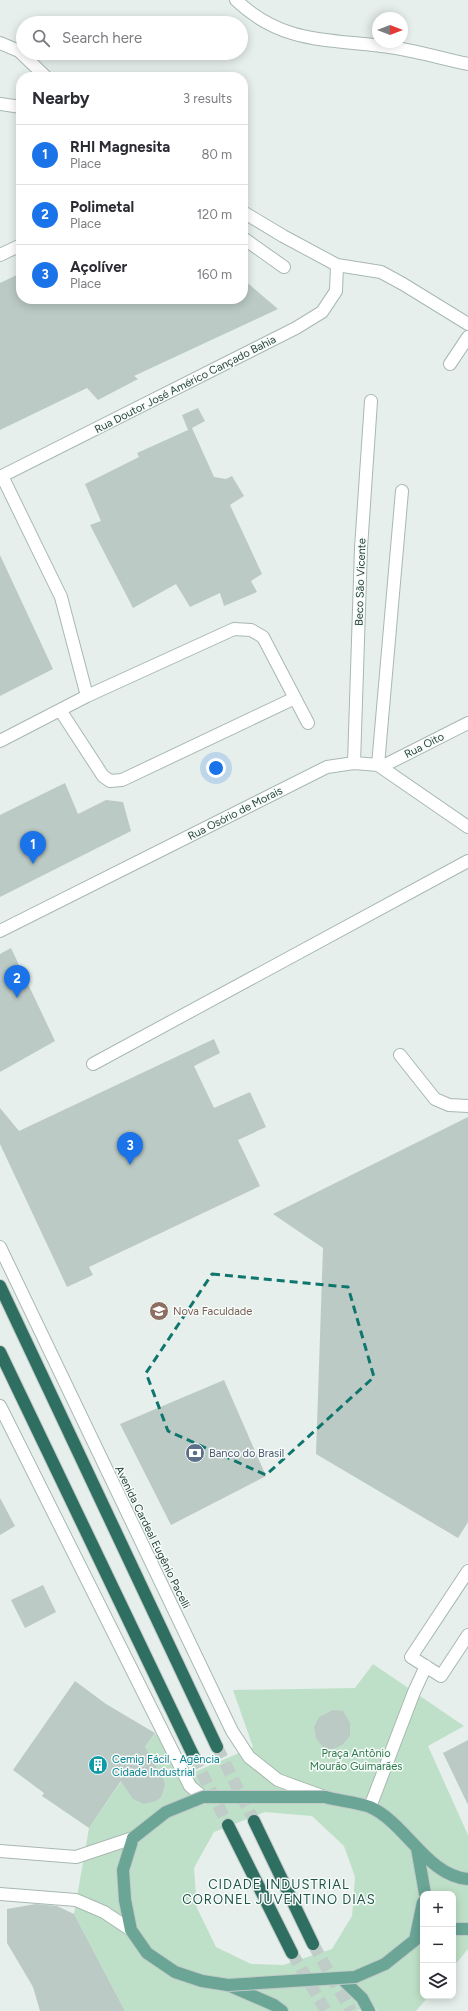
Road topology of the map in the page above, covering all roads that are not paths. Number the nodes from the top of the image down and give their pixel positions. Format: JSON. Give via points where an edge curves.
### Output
{"nodes":[{"id":1,"x":236,"y":0,"type":"edge"},
{"id":2,"x":0,"y":43,"type":"edge"},
{"id":3,"x":16,"y":50,"type":"edge"},
{"id":4,"x":28,"y":60,"type":"edge"},
{"id":5,"x":468,"y":64,"type":"edge"},
{"id":6,"x":41,"y":72,"type":"edge"},
{"id":7,"x":0,"y":104,"type":"edge"},
{"id":8,"x":16,"y":106,"type":"edge"},
{"id":9,"x":248,"y":215,"type":"edge"},
{"id":10,"x":248,"y":242,"type":"edge"},
{"id":11,"x":16,"y":247,"type":"edge"},
{"id":12,"x":0,"y":255,"type":"edge"},
{"id":13,"x":336,"y":265,"type":"junction"},
{"id":14,"x":284,"y":267,"type":"dead end"},
{"id":15,"x":468,"y":324,"type":"edge"},
{"id":16,"x":468,"y":337,"type":"edge"},
{"id":17,"x":450,"y":364,"type":"dead end"},
{"id":18,"x":371,"y":401,"type":"dead end"},
{"id":19,"x":1,"y":477,"type":"edge"},
{"id":20,"x":402,"y":491,"type":"dead end"},
{"id":21,"x":87,"y":696,"type":"junction"},
{"id":22,"x":295,"y":698,"type":"junction"},
{"id":23,"x":60,"y":710,"type":"junction"},
{"id":24,"x":308,"y":723,"type":"dead end"},
{"id":25,"x":468,"y":723,"type":"edge"},
{"id":26,"x":0,"y":741,"type":"edge"},
{"id":27,"x":354,"y":763,"type":"junction"},
{"id":28,"x":379,"y":766,"type":"junction"},
{"id":29,"x":468,"y":827,"type":"edge"},
{"id":30,"x":468,"y":861,"type":"edge"},
{"id":31,"x":0,"y":931,"type":"edge"},
{"id":32,"x":400,"y":1055,"type":"dead end"},
{"id":33,"x":93,"y":1064,"type":"dead end"},
{"id":34,"x":468,"y":1106,"type":"edge"},
{"id":35,"x":0,"y":1247,"type":"edge"},
{"id":36,"x":0,"y":1286,"type":"edge"},
{"id":37,"x":0,"y":1352,"type":"edge"},
{"id":38,"x":0,"y":1406,"type":"edge"},
{"id":39,"x":468,"y":1571,"type":"edge"},
{"id":40,"x":468,"y":1635,"type":"edge"},
{"id":41,"x":426,"y":1666,"type":"junction"},
{"id":42,"x":217,"y":1747,"type":"tunnel mouth"},
{"id":43,"x":194,"y":1757,"type":"tunnel mouth"},
{"id":44,"x":204,"y":1798,"type":"junction"},
{"id":45,"x":325,"y":1798,"type":"junction"},
{"id":46,"x":370,"y":1807,"type":"junction"},
{"id":47,"x":254,"y":1821,"type":"tunnel mouth"},
{"id":48,"x":228,"y":1825,"type":"tunnel mouth"},
{"id":49,"x":133,"y":1838,"type":"junction"},
{"id":50,"x":416,"y":1848,"type":"junction"},
{"id":51,"x":0,"y":1851,"type":"edge"},
{"id":52,"x":468,"y":1879,"type":"edge"},
{"id":53,"x":424,"y":1891,"type":"edge"},
{"id":54,"x":0,"y":1894,"type":"edge"},
{"id":55,"x":420,"y":1927,"type":"edge"},
{"id":56,"x":456,"y":1929,"type":"edge"},
{"id":57,"x":468,"y":1929,"type":"edge"},
{"id":58,"x":131,"y":1930,"type":"junction"},
{"id":59,"x":419,"y":1938,"type":"edge"},
{"id":60,"x":313,"y":1944,"type":"tunnel mouth"},
{"id":61,"x":292,"y":1953,"type":"tunnel mouth"},
{"id":62,"x":341,"y":1978,"type":"junction"},
{"id":63,"x":228,"y":1985,"type":"junction"},
{"id":64,"x":282,"y":2011,"type":"edge"},
{"id":65,"x":369,"y":2011,"type":"edge"}],
"edges":[{"from":1,"to":5,"type":"street","via":[[272,27],[310,39],[396,48]]},
{"from":2,"to":3,"type":"street"},
{"from":4,"to":6,"type":"street"},
{"from":7,"to":8,"type":"street"},
{"from":9,"to":13,"type":"street"},
{"from":10,"to":14,"type":"street"},
{"from":11,"to":12,"type":"street"},
{"from":13,"to":15,"type":"street","via":[[381,272]]},
{"from":13,"to":19,"type":"street","name":"Rua Doutor José Américo Cançado Bahia","via":[[336,291],[322,312],[296,328]]},
{"from":16,"to":17,"type":"street"},
{"from":18,"to":27,"type":"street","name":"Beco São Vicente","via":[[361,548]]},
{"from":19,"to":21,"type":"street","via":[[61,597]]},
{"from":20,"to":28,"type":"street"},
{"from":21,"to":22,"type":"street","via":[[234,629],[251,630],[263,637]]},
{"from":21,"to":23,"type":"street"},
{"from":22,"to":23,"type":"street","via":[[122,780],[110,781],[103,776]]},
{"from":22,"to":24,"type":"street"},
{"from":23,"to":26,"type":"street"},
{"from":25,"to":28,"type":"street","name":"Rua Oito"},
{"from":27,"to":28,"type":"street","name":"Rua Osório de Morais"},
{"from":27,"to":31,"type":"street","name":"Rua Osório de Morais","via":[[327,767]]},
{"from":28,"to":29,"type":"street","name":"Rua Osório de Morais"},
{"from":30,"to":33,"type":"street"},
{"from":32,"to":34,"type":"street","via":[[435,1099],[449,1106]]},
{"from":35,"to":45,"type":"street","name":"Avenida Cardeal Eugênio Pacelli","via":[[232,1731],[249,1757],[278,1780]]},
{"from":36,"to":42,"type":"highway"},
{"from":37,"to":43,"type":"highway"},
{"from":38,"to":44,"type":"street","via":[[190,1786]]},
{"from":39,"to":41,"type":"street","via":[[411,1657]]},
{"from":40,"to":41,"type":"street","via":[[441,1676]]},
{"from":41,"to":46,"type":"street"},
{"from":44,"to":45,"type":"main road","bridge":true},
{"from":44,"to":49,"type":"main road","bridge":true,"via":[[166,1812]]},
{"from":45,"to":46,"type":"main road"},
{"from":46,"to":50,"type":"main road","via":[[395,1824]]},
{"from":47,"to":60,"type":"highway"},
{"from":48,"to":61,"type":"highway"},
{"from":49,"to":51,"type":"street","via":[[76,1856]]},
{"from":49,"to":58,"type":"main road","via":[[123,1870]]},
{"from":50,"to":52,"type":"main road","via":[[440,1868],[459,1878]]},
{"from":50,"to":53,"type":"main road"},
{"from":54,"to":58,"type":"street","via":[[76,1900],[104,1912]]},
{"from":55,"to":59,"type":"main road","bridge":true},
{"from":56,"to":57,"type":"main road"},
{"from":58,"to":63,"type":"main road","via":[[147,1953],[175,1972],[202,1981]]},
{"from":59,"to":62,"type":"main road","bridge":true,"via":[[385,1964],[355,1978]]},
{"from":62,"to":63,"type":"main road","bridge":true},
{"from":62,"to":65,"type":"main road","via":[[362,1998]]},
{"from":63,"to":64,"type":"main road"}]}
